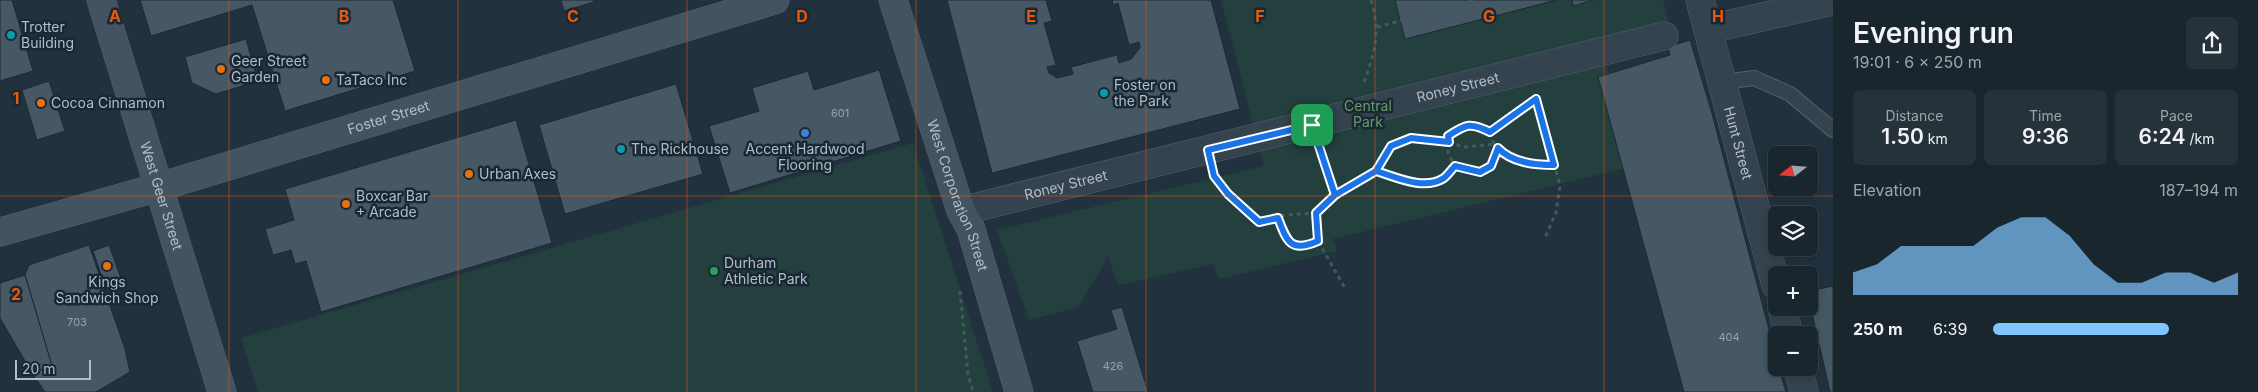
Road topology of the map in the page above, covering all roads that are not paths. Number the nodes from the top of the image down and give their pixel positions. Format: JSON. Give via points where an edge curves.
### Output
{"nodes":[{"id":1,"x":101,"y":0,"type":"edge"},
{"id":2,"x":775,"y":0,"type":"edge"},
{"id":3,"x":893,"y":0,"type":"edge"},
{"id":4,"x":1700,"y":0,"type":"edge"},
{"id":5,"x":1833,"y":1,"type":"edge"},
{"id":6,"x":1709,"y":28,"type":"junction"},
{"id":7,"x":1664,"y":36,"type":"dead end"},
{"id":8,"x":1723,"y":82,"type":"junction"},
{"id":9,"x":1833,"y":130,"type":"edge"},
{"id":10,"x":159,"y":187,"type":"junction"},
{"id":11,"x":961,"y":211,"type":"junction"},
{"id":12,"x":0,"y":232,"type":"edge"},
{"id":13,"x":1771,"y":266,"type":"edge"},
{"id":14,"x":1800,"y":376,"type":"edge"},
{"id":15,"x":222,"y":392,"type":"edge"},
{"id":16,"x":1019,"y":392,"type":"edge"},
{"id":17,"x":1804,"y":392,"type":"edge"}],
"edges":[{"from":1,"to":10,"type":"street","name":"West Geer Street"},
{"from":2,"to":10,"type":"street","name":"Foster Street"},
{"from":3,"to":11,"type":"street","name":"West Corporation Street"},
{"from":4,"to":6,"type":"street","name":"Hunt Street"},
{"from":5,"to":6,"type":"street"},
{"from":6,"to":8,"type":"street","name":"Hunt Street"},
{"from":7,"to":11,"type":"street","name":"Roney Street"},
{"from":8,"to":9,"type":"lane","via":[[1754,78],[1790,94]]},
{"from":8,"to":13,"type":"street","name":"Hunt Street"},
{"from":10,"to":12,"type":"street","name":"Foster Street"},
{"from":10,"to":15,"type":"street","name":"West Geer Street"},
{"from":11,"to":16,"type":"street","name":"West Corporation Street","via":[[971,228]]},
{"from":14,"to":17,"type":"street"}]}
